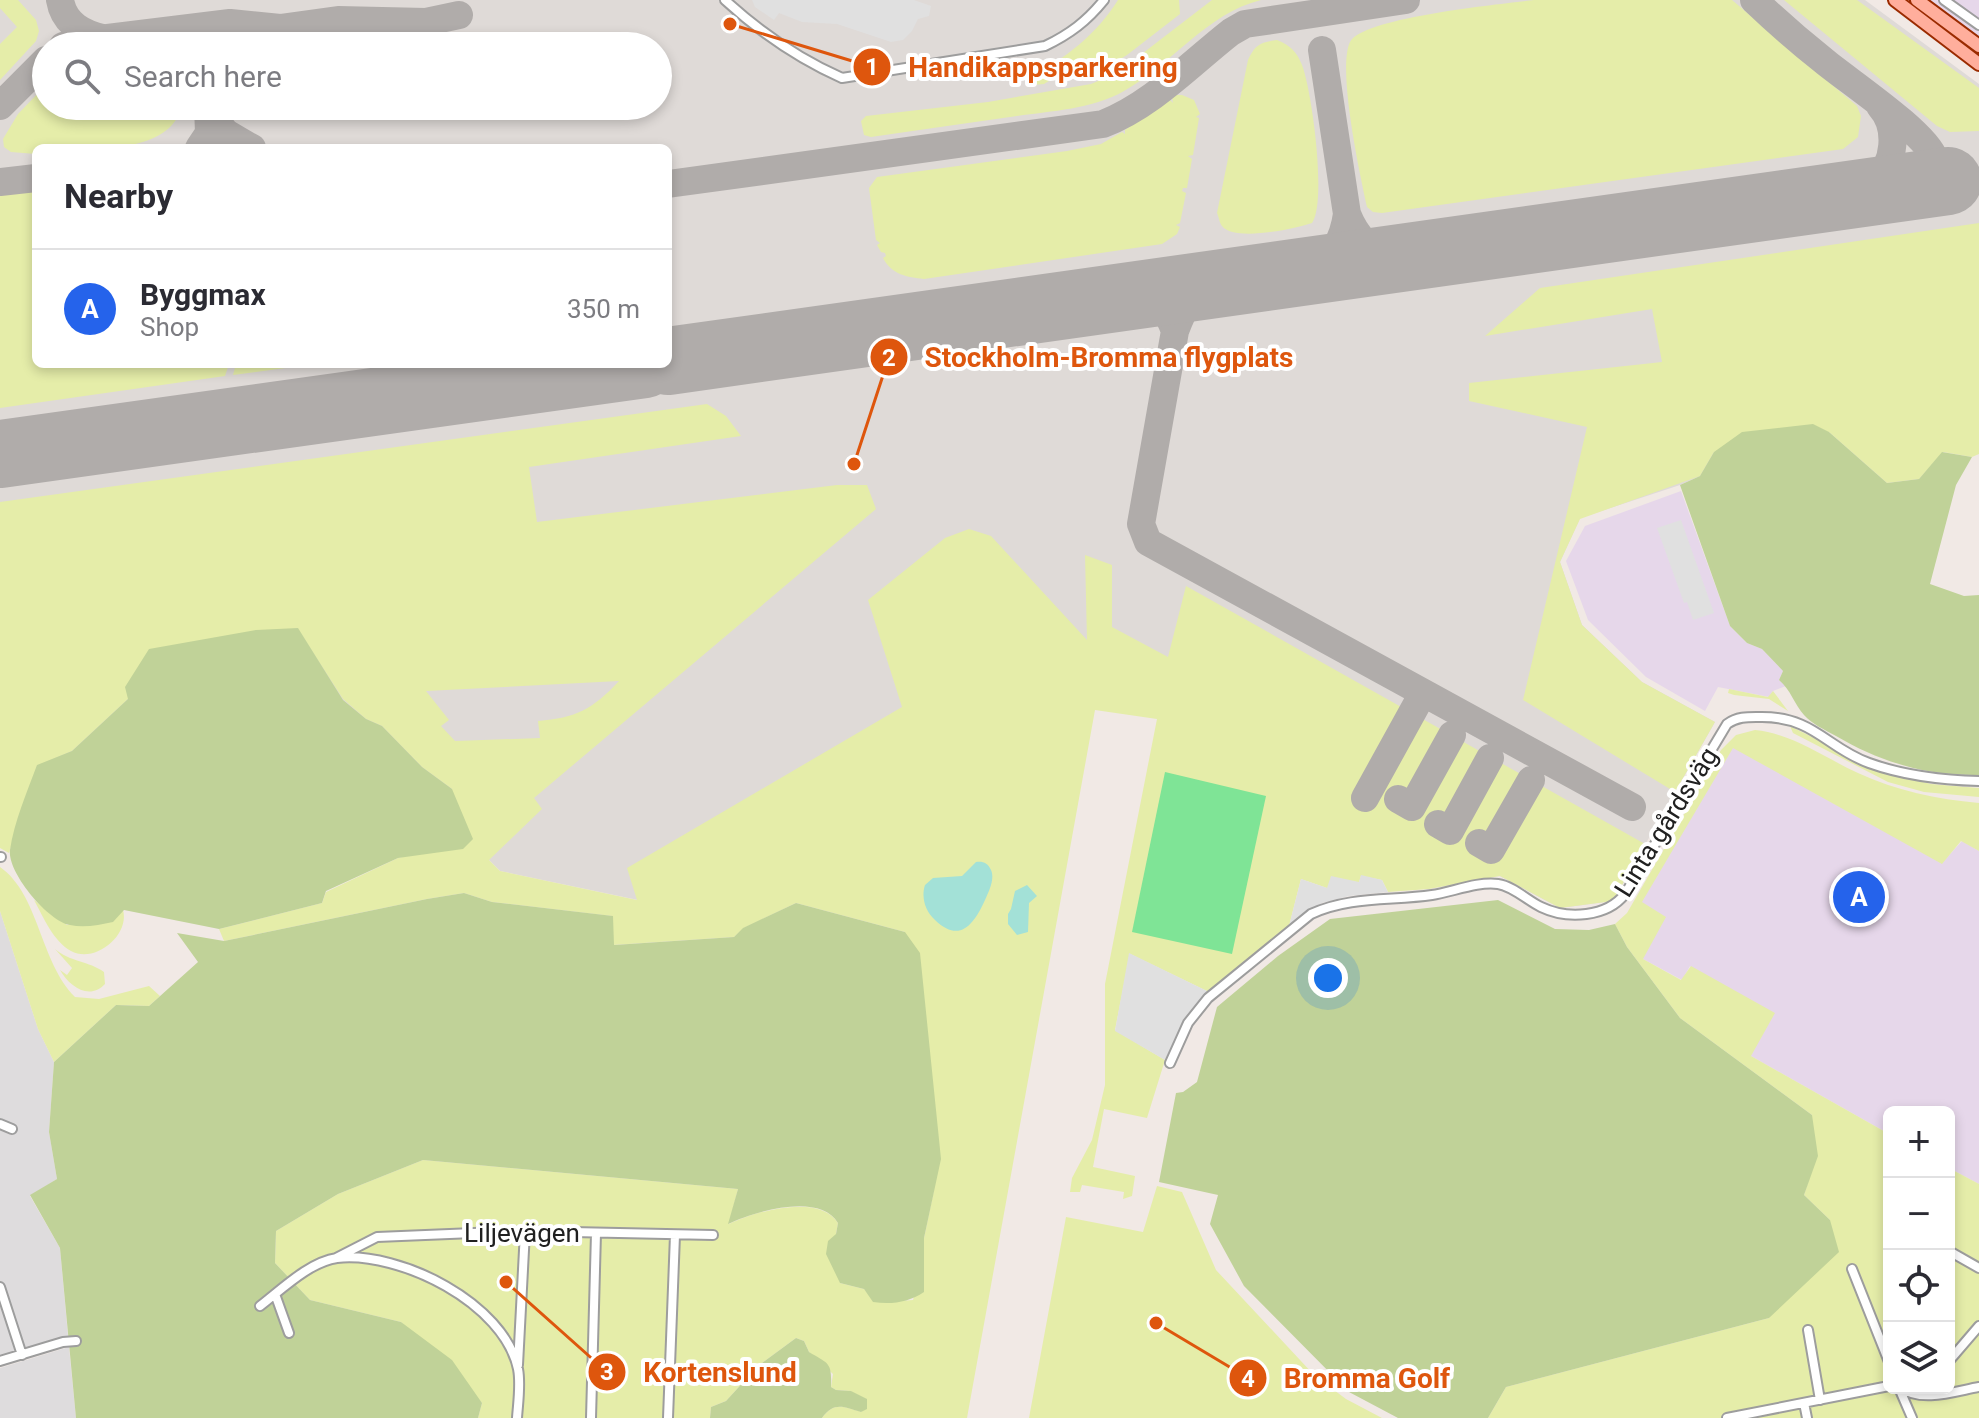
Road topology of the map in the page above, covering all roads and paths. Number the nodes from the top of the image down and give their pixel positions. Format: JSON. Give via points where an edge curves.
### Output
{"nodes":[{"id":1,"x":725,"y":0,"type":"edge"},
{"id":2,"x":1104,"y":0,"type":"edge"},
{"id":3,"x":1895,"y":0,"type":"edge"},
{"id":4,"x":1917,"y":0,"type":"edge"},
{"id":5,"x":1944,"y":0,"type":"edge"},
{"id":6,"x":1979,"y":25,"type":"edge"},
{"id":7,"x":1979,"y":46,"type":"edge"},
{"id":8,"x":1979,"y":64,"type":"edge"},
{"id":9,"x":1979,"y":781,"type":"edge"},
{"id":10,"x":1170,"y":1063,"type":"dead end"},
{"id":11,"x":0,"y":1124,"type":"edge"},
{"id":12,"x":12,"y":1129,"type":"dead end"},
{"id":13,"x":525,"y":1231,"type":"junction"},
{"id":14,"x":596,"y":1233,"type":"junction"},
{"id":15,"x":675,"y":1235,"type":"junction"},
{"id":16,"x":713,"y":1235,"type":"dead end"},
{"id":17,"x":1955,"y":1254,"type":"edge"},
{"id":18,"x":336,"y":1258,"type":"junction"},
{"id":19,"x":1979,"y":1268,"type":"edge"},
{"id":20,"x":1852,"y":1269,"type":"dead end"},
{"id":21,"x":0,"y":1287,"type":"edge"},
{"id":22,"x":275,"y":1294,"type":"junction"},
{"id":23,"x":260,"y":1306,"type":"dead end"},
{"id":24,"x":1979,"y":1326,"type":"edge"},
{"id":25,"x":1808,"y":1330,"type":"dead end"},
{"id":26,"x":289,"y":1333,"type":"dead end"},
{"id":27,"x":76,"y":1341,"type":"dead end"},
{"id":28,"x":1883,"y":1347,"type":"edge"},
{"id":29,"x":1955,"y":1354,"type":"edge"},
{"id":30,"x":22,"y":1355,"type":"junction"},
{"id":31,"x":0,"y":1361,"type":"edge"},
{"id":32,"x":518,"y":1370,"type":"junction"},
{"id":33,"x":1883,"y":1387,"type":"edge"},
{"id":34,"x":1979,"y":1387,"type":"edge"},
{"id":35,"x":1903,"y":1394,"type":"edge"},
{"id":36,"x":1910,"y":1395,"type":"edge"},
{"id":37,"x":1820,"y":1400,"type":"junction"},
{"id":38,"x":1804,"y":1403,"type":"junction"},
{"id":39,"x":517,"y":1418,"type":"edge"},
{"id":40,"x":591,"y":1418,"type":"edge"},
{"id":41,"x":668,"y":1418,"type":"edge"},
{"id":42,"x":1727,"y":1418,"type":"edge"},
{"id":43,"x":1807,"y":1418,"type":"edge"},
{"id":44,"x":1912,"y":1418,"type":"edge"}],
"edges":[{"from":1,"to":2,"type":"street","via":[[768,37],[842,78],[1045,46],[1069,35]]},
{"from":3,"to":8,"type":"main road"},
{"from":4,"to":7,"type":"main road"},
{"from":5,"to":6,"type":"street"},
{"from":9,"to":10,"type":"street","name":"Linta gårdsväg","via":[[1931,780],[1866,762],[1790,718],[1740,717],[1727,724],[1625,894],[1611,908],[1563,914],[1500,883],[1326,907],[1208,998],[1188,1023]]},
{"from":11,"to":12,"type":"street"},
{"from":13,"to":14,"type":"street","name":"Liljevägen"},
{"from":13,"to":18,"type":"street","name":"Liljevägen","via":[[377,1237]]},
{"from":13,"to":32,"type":"street"},
{"from":14,"to":15,"type":"street","name":"Liljevägen"},
{"from":14,"to":40,"type":"street"},
{"from":15,"to":16,"type":"street","name":"Liljevägen"},
{"from":15,"to":41,"type":"street"},
{"from":17,"to":19,"type":"street"},
{"from":18,"to":22,"type":"street","name":"Liljevägen"},
{"from":18,"to":32,"type":"street","via":[[386,1261],[449,1286],[503,1336]]},
{"from":20,"to":28,"type":"street"},
{"from":21,"to":30,"type":"street"},
{"from":22,"to":23,"type":"street","name":"Liljevägen"},
{"from":22,"to":26,"type":"street"},
{"from":24,"to":29,"type":"street"},
{"from":25,"to":37,"type":"street"},
{"from":27,"to":30,"type":"street"},
{"from":30,"to":31,"type":"street"},
{"from":32,"to":39,"type":"street"},
{"from":33,"to":37,"type":"street"},
{"from":34,"to":36,"type":"street"},
{"from":35,"to":44,"type":"street"},
{"from":37,"to":38,"type":"street"},
{"from":38,"to":42,"type":"street"},
{"from":38,"to":43,"type":"street"}]}
